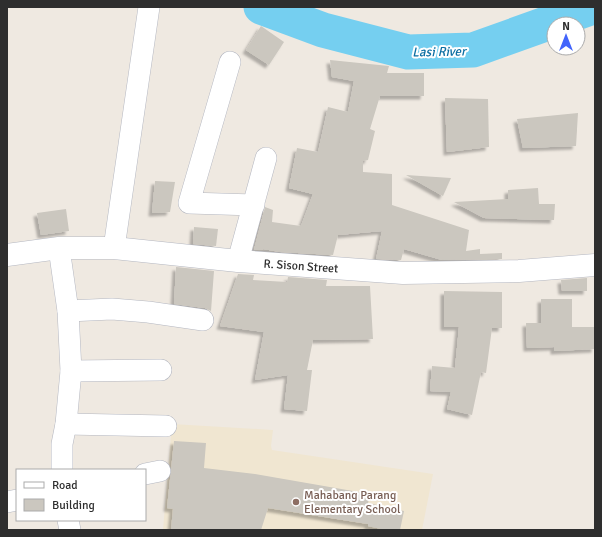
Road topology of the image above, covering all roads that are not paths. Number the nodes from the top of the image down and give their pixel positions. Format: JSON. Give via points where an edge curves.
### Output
{"nodes":[{"id":1,"x":149,"y":7,"type":"edge"},
{"id":2,"x":230,"y":62,"type":"dead end"},
{"id":3,"x":266,"y":158,"type":"dead end"},
{"id":4,"x":254,"y":205,"type":"junction"},
{"id":5,"x":59,"y":248,"type":"junction"},
{"id":6,"x":114,"y":248,"type":"junction"},
{"id":7,"x":7,"y":255,"type":"edge"},
{"id":8,"x":238,"y":261,"type":"junction"},
{"id":9,"x":595,"y":265,"type":"edge"},
{"id":10,"x":68,"y":310,"type":"junction"},
{"id":11,"x":203,"y":320,"type":"dead end"},
{"id":12,"x":161,"y":370,"type":"dead end"},
{"id":13,"x":70,"y":371,"type":"junction"},
{"id":14,"x":66,"y":424,"type":"junction"},
{"id":15,"x":166,"y":426,"type":"dead end"},
{"id":16,"x":62,"y":469,"type":"edge"}],
"edges":[{"from":1,"to":6,"type":"street"},
{"from":2,"to":4,"type":"street","via":[[189,203]]},
{"from":3,"to":4,"type":"street"},
{"from":4,"to":8,"type":"street"},
{"from":5,"to":6,"type":"street","name":"R. Sison Street"},
{"from":5,"to":7,"type":"street","name":"R. Sison Street"},
{"from":5,"to":10,"type":"street"},
{"from":6,"to":8,"type":"street","name":"R. Sison Street"},
{"from":8,"to":9,"type":"street","name":"R. Sison Street","via":[[402,273],[519,271]]},
{"from":10,"to":11,"type":"street","via":[[112,309]]},
{"from":10,"to":13,"type":"street"},
{"from":12,"to":13,"type":"street"},
{"from":13,"to":14,"type":"street"},
{"from":14,"to":15,"type":"street"},
{"from":14,"to":16,"type":"street","via":[[62,444]]}]}
